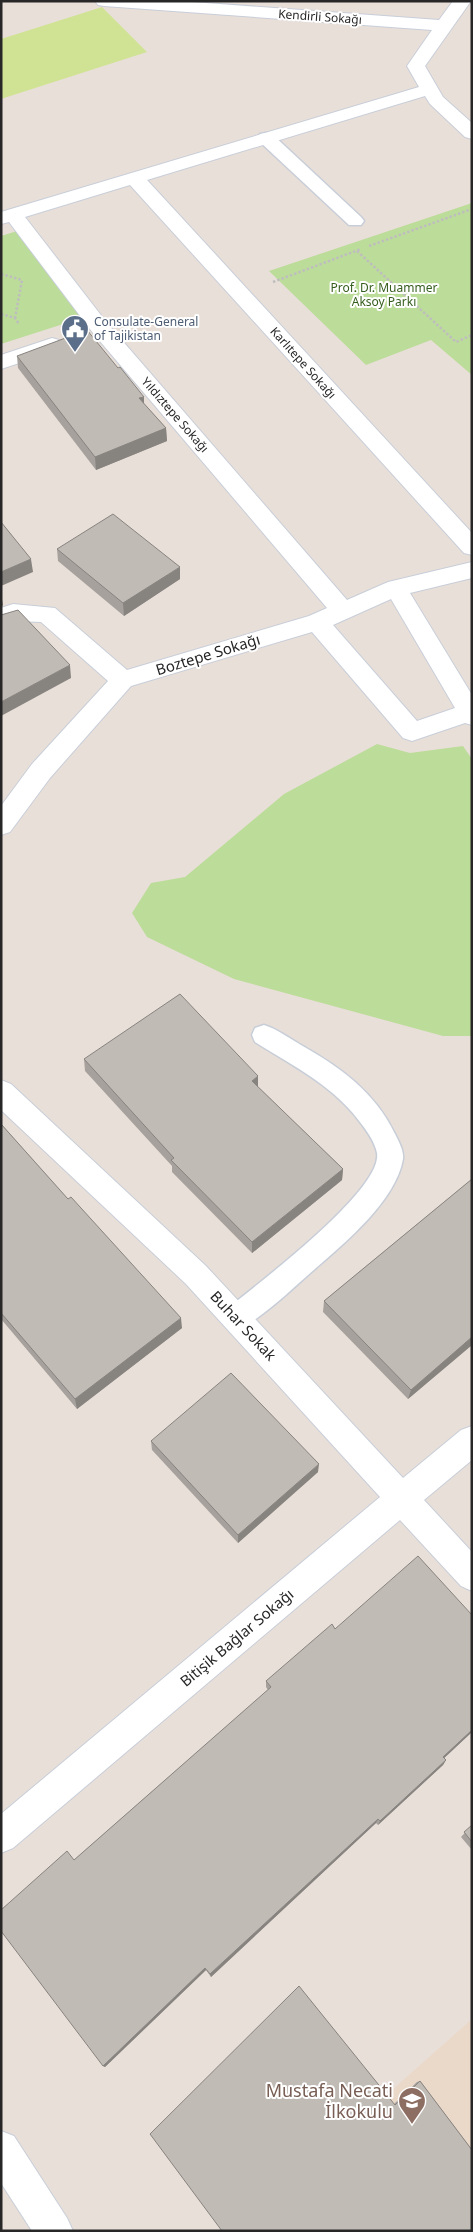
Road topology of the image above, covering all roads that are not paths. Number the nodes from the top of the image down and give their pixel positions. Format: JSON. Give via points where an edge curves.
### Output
{"nodes":[{"id":1,"x":104,"y":1,"type":"edge"},
{"id":2,"x":462,"y":1,"type":"edge"},
{"id":3,"x":445,"y":26,"type":"junction"},
{"id":4,"x":430,"y":89,"type":"junction"},
{"id":5,"x":472,"y":133,"type":"edge"},
{"id":6,"x":266,"y":138,"type":"junction"},
{"id":7,"x":134,"y":179,"type":"junction"},
{"id":8,"x":7,"y":216,"type":"edge"},
{"id":9,"x":356,"y":221,"type":"dead end"},
{"id":10,"x":85,"y":333,"type":"junction"},
{"id":11,"x":1,"y":362,"type":"edge"},
{"id":12,"x":472,"y":547,"type":"edge"},
{"id":13,"x":472,"y":570,"type":"edge"},
{"id":14,"x":396,"y":588,"type":"junction"},
{"id":15,"x":343,"y":611,"type":"junction"},
{"id":16,"x":1,"y":618,"type":"edge"},
{"id":17,"x":317,"y":622,"type":"junction"},
{"id":18,"x":123,"y":680,"type":"junction"},
{"id":19,"x":471,"y":713,"type":"edge"},
{"id":20,"x":1,"y":825,"type":"edge"},
{"id":21,"x":264,"y":1035,"type":"dead end"},
{"id":22,"x":1,"y":1092,"type":"edge"},
{"id":23,"x":236,"y":1318,"type":"junction"},
{"id":24,"x":472,"y":1440,"type":"edge"},
{"id":25,"x":402,"y":1499,"type":"junction"},
{"id":26,"x":472,"y":1575,"type":"edge"},
{"id":27,"x":1,"y":1836,"type":"edge"},
{"id":28,"x":1,"y":2149,"type":"edge"},
{"id":29,"x":54,"y":2231,"type":"edge"}],
"edges":[{"from":1,"to":3,"type":"street","name":"Kendirli Sokağı"},
{"from":2,"to":3,"type":"street"},
{"from":3,"to":4,"type":"street","via":[[416,66]]},
{"from":4,"to":5,"type":"street","via":[[436,100]]},
{"from":4,"to":6,"type":"street"},
{"from":6,"to":7,"type":"street"},
{"from":6,"to":9,"type":"lane"},
{"from":7,"to":8,"type":"street"},
{"from":7,"to":12,"type":"street","name":"Karlıtepe Sokağı"},
{"from":8,"to":10,"type":"street","name":"Yıldıztepe Sokağı"},
{"from":10,"to":11,"type":"street"},
{"from":10,"to":15,"type":"street","name":"Yıldıztepe Sokağı"},
{"from":13,"to":14,"type":"street","name":"Boztepe Sokağı"},
{"from":14,"to":15,"type":"street","name":"Boztepe Sokağı"},
{"from":14,"to":19,"type":"street"},
{"from":15,"to":17,"type":"street","name":"Boztepe Sokağı"},
{"from":16,"to":18,"type":"street","via":[[13,612],[47,614]]},
{"from":17,"to":18,"type":"street","name":"Boztepe Sokağı"},
{"from":17,"to":19,"type":"street","via":[[412,732]]},
{"from":18,"to":20,"type":"street","via":[[41,771]]},
{"from":21,"to":23,"type":"lane","via":[[306,1059],[350,1092],[386,1142],[390,1159],[380,1185],[362,1209]]},
{"from":22,"to":23,"type":"street","name":"Buhar Sokak","via":[[196,1275]]},
{"from":23,"to":25,"type":"street","name":"Buhar Sokak"},
{"from":24,"to":25,"type":"street","name":"Bitişik Bağlar Sokağı"},
{"from":25,"to":26,"type":"street","name":"Buhar Sokak"},
{"from":25,"to":27,"type":"street","name":"Bitişik Bağlar Sokağı"},
{"from":28,"to":29,"type":"street"}]}
